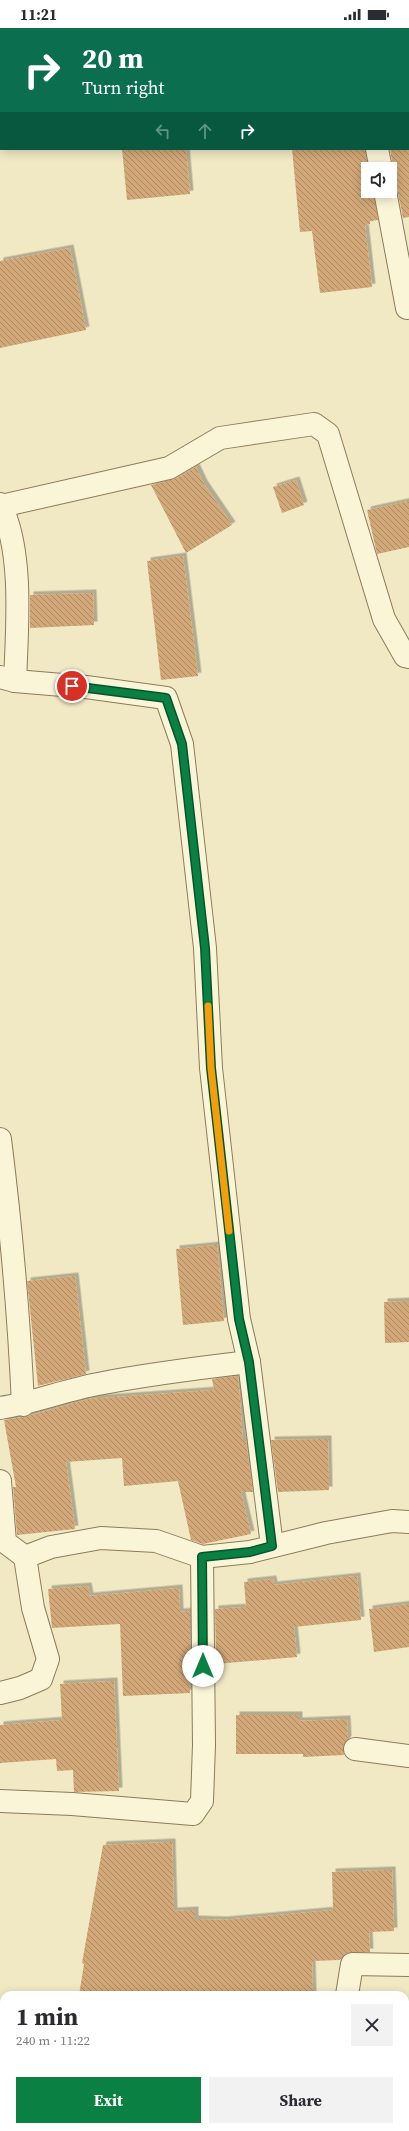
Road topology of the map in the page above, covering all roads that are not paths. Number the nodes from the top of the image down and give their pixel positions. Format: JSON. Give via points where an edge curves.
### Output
{"nodes":[{"id":1,"x":377,"y":150,"type":"edge"},
{"id":2,"x":380,"y":162,"type":"edge"},
{"id":3,"x":386,"y":198,"type":"edge"},
{"id":4,"x":407,"y":308,"type":"dead end"},
{"id":5,"x":0,"y":505,"type":"edge"},
{"id":6,"x":409,"y":657,"type":"edge"},
{"id":7,"x":8,"y":679,"type":"edge"},
{"id":8,"x":0,"y":1139,"type":"edge"},
{"id":9,"x":249,"y":1362,"type":"junction"},
{"id":10,"x":23,"y":1405,"type":"junction"},
{"id":11,"x":0,"y":1408,"type":"edge"},
{"id":12,"x":0,"y":1481,"type":"edge"},
{"id":13,"x":409,"y":1522,"type":"edge"},
{"id":14,"x":272,"y":1546,"type":"junction"},
{"id":15,"x":25,"y":1557,"type":"junction"},
{"id":16,"x":202,"y":1557,"type":"junction"},
{"id":17,"x":0,"y":1693,"type":"edge"},
{"id":18,"x":355,"y":1749,"type":"dead end"},
{"id":19,"x":409,"y":1756,"type":"edge"},
{"id":20,"x":0,"y":1801,"type":"edge"},
{"id":21,"x":409,"y":1965,"type":"edge"},
{"id":22,"x":348,"y":1991,"type":"edge"}],
"edges":[{"from":1,"to":2,"type":"street"},
{"from":3,"to":4,"type":"street"},
{"from":5,"to":6,"type":"street","via":[[169,468],[220,438],[314,424],[328,434],[384,619],[405,656]]},
{"from":5,"to":7,"type":"street","via":[[12,538],[18,612]]},
{"from":7,"to":9,"type":"street","via":[[166,698],[182,744],[205,948],[211,1068],[239,1319]]},
{"from":8,"to":10,"type":"street","via":[[19,1317]]},
{"from":9,"to":10,"type":"street","via":[[96,1384]]},
{"from":9,"to":14,"type":"street"},
{"from":10,"to":11,"type":"street"},
{"from":12,"to":15,"type":"street","via":[[5,1542]]},
{"from":13,"to":14,"type":"street","via":[[392,1521]]},
{"from":14,"to":16,"type":"street","via":[[250,1552]]},
{"from":15,"to":16,"type":"street","via":[[51,1547],[101,1538],[156,1541]]},
{"from":15,"to":17,"type":"street","via":[[33,1608],[48,1660],[41,1678],[20,1688]]},
{"from":16,"to":20,"type":"street","via":[[204,1745],[202,1800],[193,1814]]},
{"from":18,"to":19,"type":"street"},
{"from":21,"to":22,"type":"street","via":[[352,1964]]}]}
